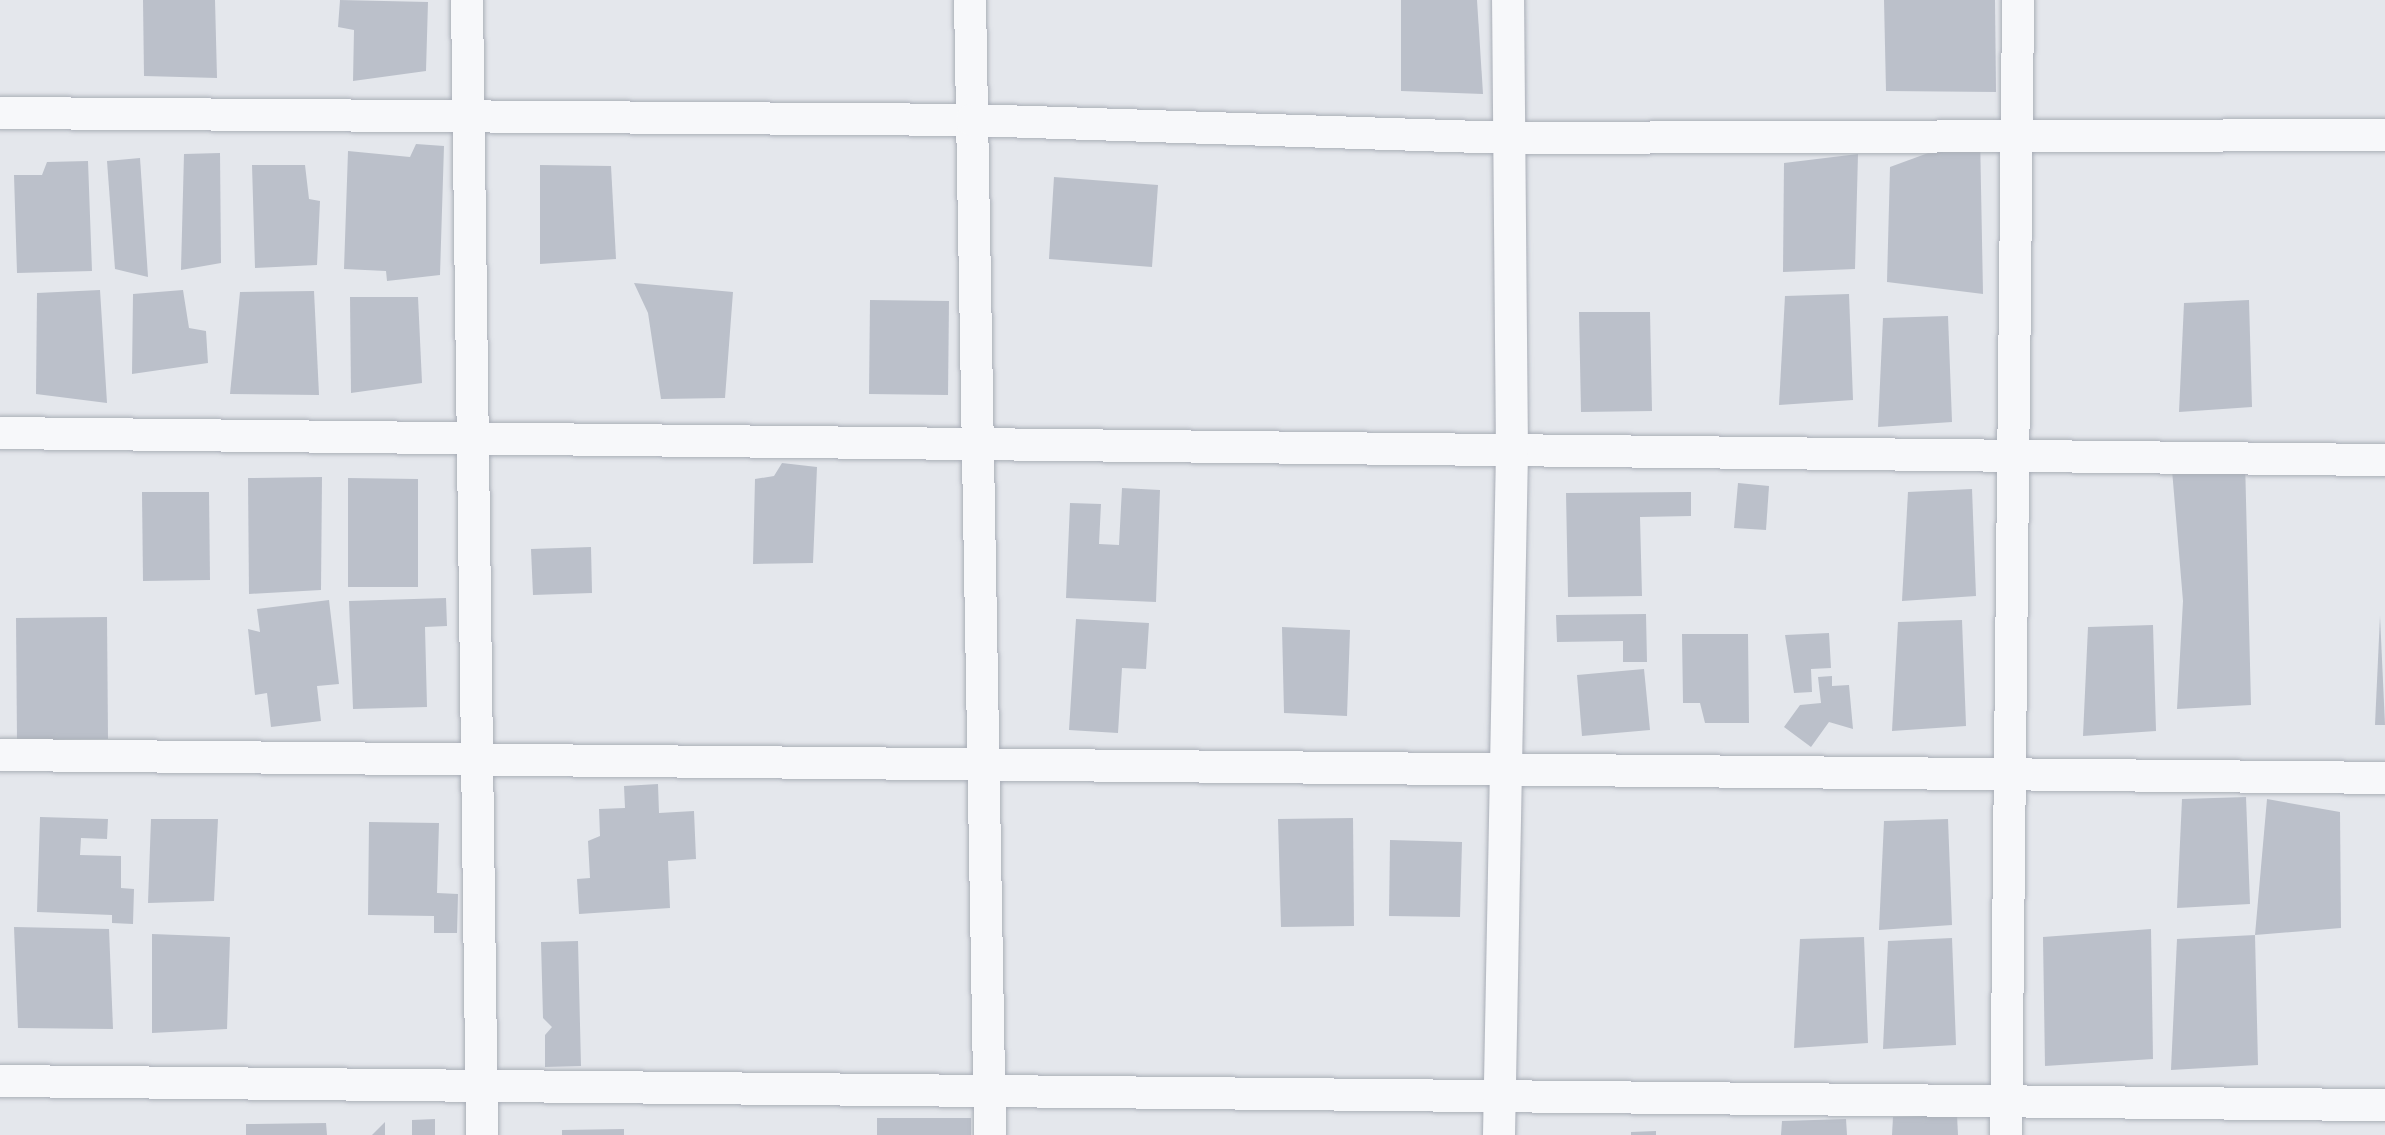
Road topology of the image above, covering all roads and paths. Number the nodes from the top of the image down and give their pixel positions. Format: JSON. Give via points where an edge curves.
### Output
{"nodes":[{"id":1,"x":467,"y":0,"type":"edge"},
{"id":2,"x":970,"y":0,"type":"edge"},
{"id":3,"x":1508,"y":0,"type":"edge"},
{"id":4,"x":2018,"y":0,"type":"edge"},
{"id":5,"x":0,"y":113,"type":"edge"},
{"id":6,"x":469,"y":117,"type":"junction"},
{"id":7,"x":972,"y":120,"type":"junction"},
{"id":8,"x":2016,"y":134,"type":"junction"},
{"id":9,"x":2385,"y":135,"type":"edge"},
{"id":10,"x":1509,"y":138,"type":"junction"},
{"id":11,"x":0,"y":433,"type":"edge"},
{"id":12,"x":473,"y":438,"type":"junction"},
{"id":13,"x":978,"y":444,"type":"junction"},
{"id":14,"x":1512,"y":453,"type":"junction"},
{"id":15,"x":2013,"y":455,"type":"junction"},
{"id":16,"x":2385,"y":460,"type":"edge"},
{"id":17,"x":0,"y":755,"type":"edge"},
{"id":18,"x":477,"y":760,"type":"junction"},
{"id":19,"x":984,"y":765,"type":"junction"},
{"id":20,"x":1504,"y":770,"type":"junction"},
{"id":21,"x":2009,"y":774,"type":"junction"},
{"id":22,"x":2385,"y":778,"type":"edge"},
{"id":23,"x":0,"y":1081,"type":"edge"},
{"id":24,"x":481,"y":1086,"type":"junction"},
{"id":25,"x":989,"y":1091,"type":"junction"},
{"id":26,"x":1499,"y":1096,"type":"junction"},
{"id":27,"x":2006,"y":1101,"type":"junction"},
{"id":28,"x":2385,"y":1105,"type":"edge"},
{"id":29,"x":482,"y":1135,"type":"edge"},
{"id":30,"x":990,"y":1135,"type":"edge"},
{"id":31,"x":1499,"y":1135,"type":"edge"},
{"id":32,"x":2006,"y":1135,"type":"edge"}],
"edges":[{"from":1,"to":6,"type":"street"},
{"from":2,"to":7,"type":"street"},
{"from":3,"to":10,"type":"street"},
{"from":4,"to":8,"type":"street"},
{"from":5,"to":6,"type":"street"},
{"from":6,"to":7,"type":"street"},
{"from":6,"to":12,"type":"street"},
{"from":7,"to":10,"type":"street"},
{"from":7,"to":13,"type":"street"},
{"from":8,"to":9,"type":"street"},
{"from":8,"to":10,"type":"street"},
{"from":8,"to":15,"type":"street"},
{"from":10,"to":14,"type":"street"},
{"from":11,"to":12,"type":"street"},
{"from":12,"to":13,"type":"street"},
{"from":12,"to":18,"type":"street"},
{"from":13,"to":14,"type":"street"},
{"from":13,"to":19,"type":"street"},
{"from":14,"to":15,"type":"street"},
{"from":14,"to":20,"type":"street"},
{"from":15,"to":16,"type":"street"},
{"from":15,"to":21,"type":"street"},
{"from":17,"to":18,"type":"street"},
{"from":18,"to":19,"type":"street"},
{"from":18,"to":24,"type":"street"},
{"from":19,"to":20,"type":"street"},
{"from":19,"to":25,"type":"street"},
{"from":20,"to":21,"type":"street"},
{"from":20,"to":26,"type":"street"},
{"from":21,"to":22,"type":"street"},
{"from":21,"to":27,"type":"street"},
{"from":23,"to":24,"type":"street"},
{"from":24,"to":25,"type":"street"},
{"from":24,"to":29,"type":"street"},
{"from":25,"to":26,"type":"street"},
{"from":25,"to":30,"type":"street"},
{"from":26,"to":27,"type":"street"},
{"from":26,"to":31,"type":"street"},
{"from":27,"to":28,"type":"street"},
{"from":27,"to":32,"type":"street"}]}
